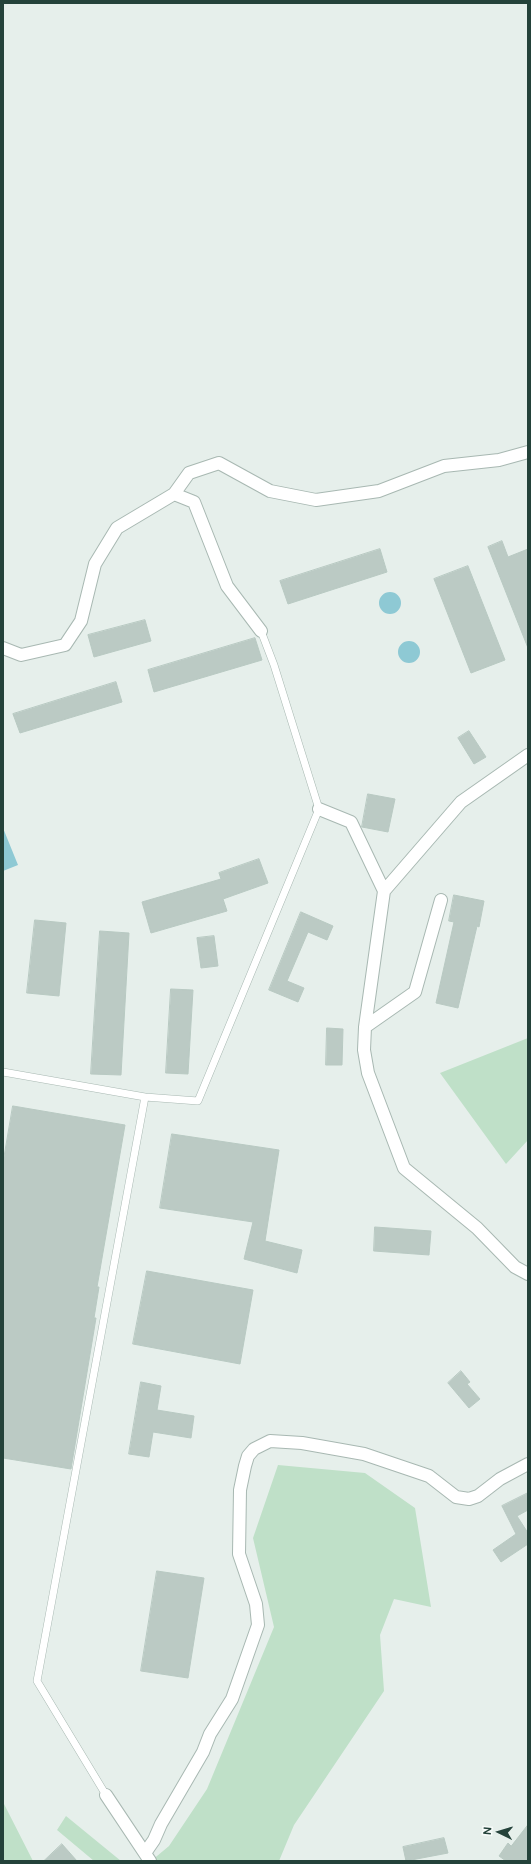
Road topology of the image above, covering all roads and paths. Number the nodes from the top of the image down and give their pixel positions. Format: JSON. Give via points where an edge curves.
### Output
{"nodes":[{"id":1,"x":528,"y":452,"type":"edge"},
{"id":2,"x":174,"y":494,"type":"junction"},
{"id":3,"x":261,"y":631,"type":"joint"},
{"id":4,"x":3,"y":648,"type":"edge"},
{"id":5,"x":528,"y":755,"type":"edge"},
{"id":6,"x":319,"y":809,"type":"junction"},
{"id":7,"x":384,"y":891,"type":"junction"},
{"id":8,"x":441,"y":900,"type":"dead end"},
{"id":9,"x":365,"y":1027,"type":"junction"},
{"id":10,"x":3,"y":1072,"type":"edge"},
{"id":11,"x":145,"y":1097,"type":"junction"},
{"id":12,"x":528,"y":1274,"type":"edge"},
{"id":13,"x":528,"y":1464,"type":"edge"},
{"id":14,"x":106,"y":1795,"type":"joint"},
{"id":15,"x":148,"y":1857,"type":"edge"}],
"edges":[{"from":1,"to":2,"type":"street","via":[[499,460],[444,466],[379,490],[316,500],[270,491],[219,463],[189,473]]},
{"from":2,"to":3,"type":"street","via":[[194,502],[227,586]]},
{"from":2,"to":4,"type":"street","via":[[117,528],[95,564],[81,621],[65,646],[22,655]]},
{"from":3,"to":6,"type":"lane"},
{"from":5,"to":7,"type":"street","via":[[461,802]]},
{"from":6,"to":7,"type":"street","via":[[351,822]]},
{"from":6,"to":11,"type":"lane","via":[[198,1101]]},
{"from":7,"to":9,"type":"street"},
{"from":8,"to":9,"type":"street","via":[[414,992]]},
{"from":9,"to":12,"type":"street","via":[[364,1050],[368,1073],[404,1168],[478,1228],[514,1267]]},
{"from":10,"to":11,"type":"lane"},
{"from":11,"to":14,"type":"lane","via":[[37,1681]]},
{"from":13,"to":15,"type":"street","via":[[500,1479],[478,1496],[469,1499],[456,1497],[429,1476],[364,1454],[270,1441],[254,1449],[246,1461],[240,1490],[239,1554],[256,1604],[258,1625],[232,1699],[161,1824]]},
{"from":14,"to":15,"type":"street"}]}
